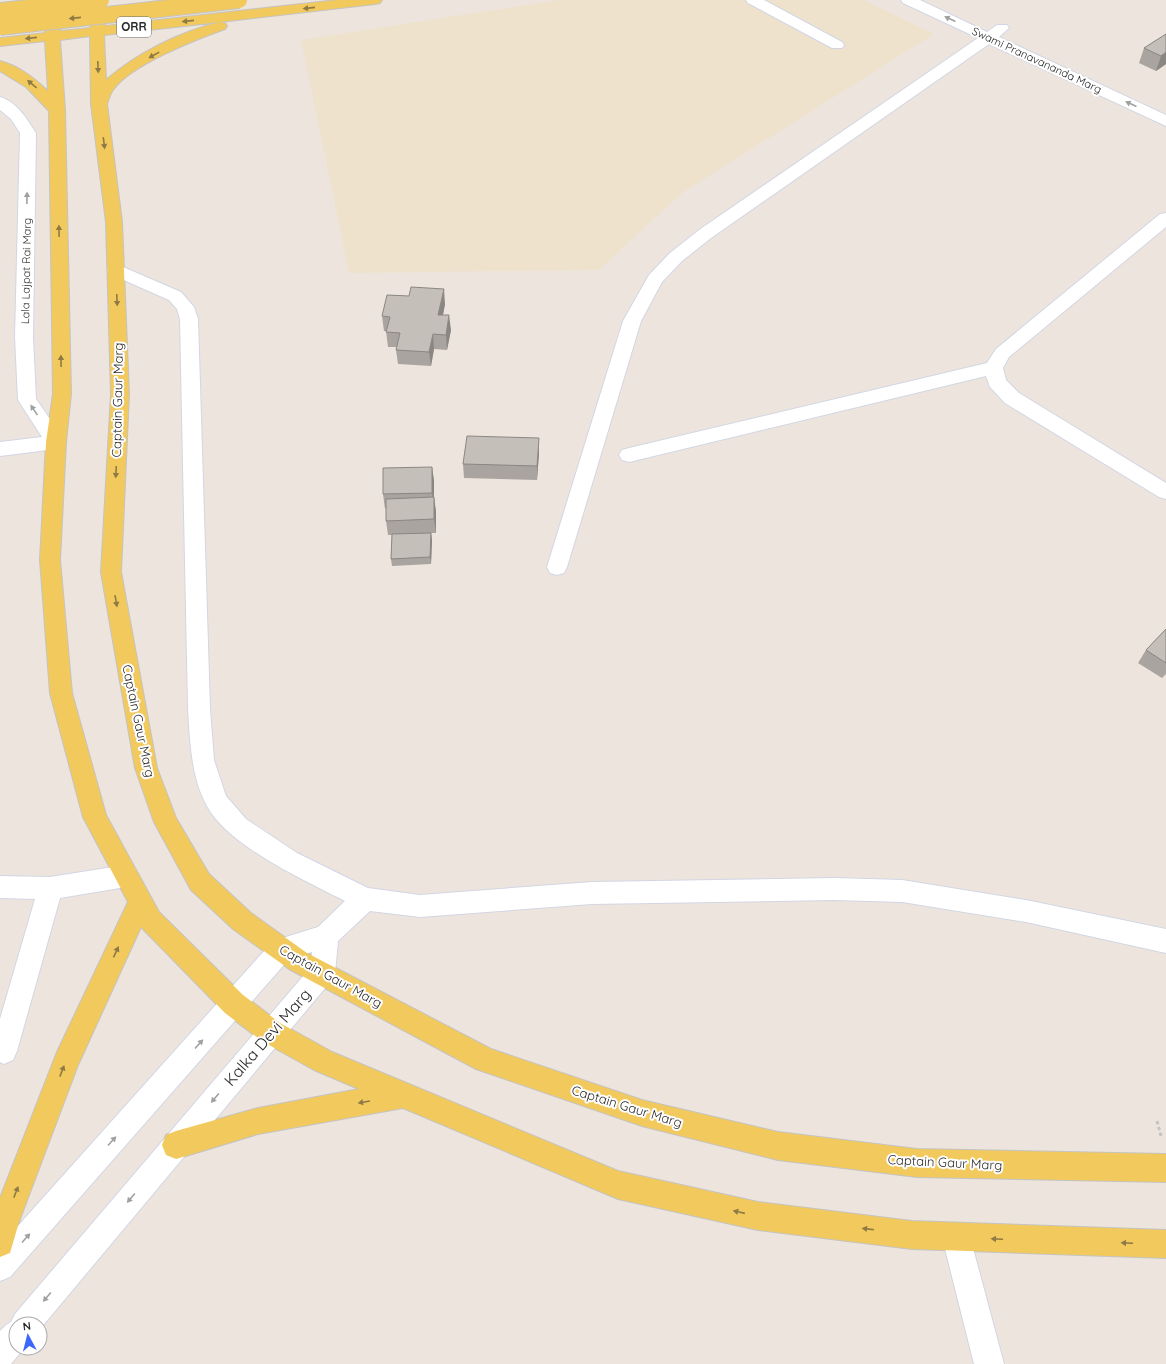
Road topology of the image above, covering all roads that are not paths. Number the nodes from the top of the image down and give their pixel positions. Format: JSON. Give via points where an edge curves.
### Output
{"nodes":[{"id":1,"x":59,"y":0,"type":"edge"},
{"id":2,"x":100,"y":0,"type":"edge"},
{"id":3,"x":239,"y":0,"type":"edge"},
{"id":4,"x":375,"y":0,"type":"edge"},
{"id":5,"x":753,"y":0,"type":"edge"},
{"id":6,"x":908,"y":0,"type":"edge"},
{"id":7,"x":0,"y":11,"type":"edge"},
{"id":8,"x":268,"y":12,"type":"junction"},
{"id":9,"x":0,"y":27,"type":"edge"},
{"id":10,"x":1003,"y":28,"type":"dead end"},
{"id":11,"x":97,"y":31,"type":"junction"},
{"id":12,"x":52,"y":36,"type":"junction"},
{"id":13,"x":989,"y":38,"type":"junction"},
{"id":14,"x":0,"y":42,"type":"edge"},
{"id":15,"x":837,"y":45,"type":"dead end"},
{"id":16,"x":0,"y":66,"type":"edge"},
{"id":17,"x":0,"y":102,"type":"edge"},
{"id":18,"x":99,"y":104,"type":"junction"},
{"id":19,"x":57,"y":110,"type":"junction"},
{"id":20,"x":1166,"y":121,"type":"edge"},
{"id":21,"x":1166,"y":218,"type":"edge"},
{"id":22,"x":116,"y":270,"type":"junction"},
{"id":23,"x":994,"y":368,"type":"junction"},
{"id":24,"x":56,"y":442,"type":"junction"},
{"id":25,"x":0,"y":449,"type":"edge"},
{"id":26,"x":629,"y":455,"type":"dead end"},
{"id":27,"x":1166,"y":492,"type":"edge"},
{"id":28,"x":557,"y":567,"type":"dead end"},
{"id":29,"x":126,"y":876,"type":"junction"},
{"id":30,"x":0,"y":887,"type":"edge"},
{"id":31,"x":50,"y":888,"type":"junction"},
{"id":32,"x":365,"y":899,"type":"junction"},
{"id":33,"x":140,"y":902,"type":"junction"},
{"id":34,"x":326,"y":936,"type":"junction"},
{"id":35,"x":1166,"y":941,"type":"edge"},
{"id":36,"x":282,"y":949,"type":"junction"},
{"id":37,"x":322,"y":973,"type":"junction"},
{"id":38,"x":234,"y":1004,"type":"junction"},
{"id":39,"x":270,"y":1032,"type":"junction"},
{"id":40,"x":1,"y":1056,"type":"edge"},
{"id":41,"x":402,"y":1095,"type":"junction"},
{"id":42,"x":176,"y":1145,"type":"junction"},
{"id":43,"x":1166,"y":1168,"type":"edge"},
{"id":44,"x":2,"y":1226,"type":"edge"},
{"id":45,"x":956,"y":1237,"type":"junction"},
{"id":46,"x":1166,"y":1244,"type":"edge"},
{"id":47,"x":0,"y":1267,"type":"edge"},
{"id":48,"x":32,"y":1316,"type":"edge"},
{"id":49,"x":8,"y":1344,"type":"edge"},
{"id":50,"x":0,"y":1354,"type":"edge"},
{"id":51,"x":989,"y":1364,"type":"edge"}],
"edges":[{"from":1,"to":12,"type":"main road"},
{"from":2,"to":7,"type":"main road","bridge":true},
{"from":2,"to":11,"type":"main road","name":"Captain Gaur Marg"},
{"from":3,"to":9,"type":"main road","one_way":true,"bridge":true},
{"from":4,"to":8,"type":"main road","number":"ORR","one_way":true},
{"from":5,"to":15,"type":"street"},
{"from":13,"to":6,"type":"street","name":"Swami Pranavananda Marg","one_way":true},
{"from":8,"to":11,"type":"main road","number":"ORR","one_way":true},
{"from":8,"to":18,"type":"main road","one_way":true,"via":[[208,30],[154,54],[108,86]]},
{"from":10,"to":13,"type":"street"},
{"from":11,"to":12,"type":"main road","number":"ORR"},
{"from":11,"to":18,"type":"main road","name":"Captain Gaur Marg","one_way":true},
{"from":12,"to":14,"type":"main road","number":"ORR","one_way":true},
{"from":12,"to":19,"type":"main road"},
{"from":20,"to":13,"type":"street","name":"Swami Pranavananda Marg","one_way":true},
{"from":13,"to":28,"type":"street","via":[[705,234],[676,257],[655,279],[632,321]]},
{"from":19,"to":16,"type":"main road","one_way":true,"via":[[31,82]]},
{"from":24,"to":17,"type":"street","name":"Lala Lajpat Rai Marg","one_way":true,"via":[[27,400],[24,337],[28,133],[17,116]]},
{"from":18,"to":22,"type":"main road","name":"Captain Gaur Marg","one_way":true,"via":[[114,222]]},
{"from":24,"to":19,"type":"main road","one_way":true,"via":[[62,394]]},
{"from":21,"to":23,"type":"street","via":[[1002,353]]},
{"from":22,"to":32,"type":"street","via":[[175,296],[185,307],[189,319],[199,709],[203,760],[216,801],[238,826],[289,861]]},
{"from":22,"to":36,"type":"main road","name":"Captain Gaur Marg","one_way":true,"via":[[120,394],[111,572],[146,768],[166,822],[200,882],[242,921]]},
{"from":23,"to":26,"type":"street"},
{"from":23,"to":27,"type":"street","via":[[997,382],[1012,398]]},
{"from":24,"to":25,"type":"street"},
{"from":24,"to":29,"type":"main road","via":[[50,560],[61,693],[95,817]]},
{"from":29,"to":31,"type":"street"},
{"from":29,"to":33,"type":"main road"},
{"from":30,"to":31,"type":"street"},
{"from":31,"to":40,"type":"street"},
{"from":32,"to":34,"type":"street"},
{"from":32,"to":35,"type":"street","via":[[420,906],[592,893],[834,889],[902,891],[1026,911]]},
{"from":33,"to":38,"type":"main road","via":[[150,920]]},
{"from":44,"to":33,"type":"main road","one_way":true,"via":[[66,1061]]},
{"from":34,"to":36,"type":"street"},
{"from":34,"to":37,"type":"street"},
{"from":36,"to":37,"type":"main road","name":"Captain Gaur Marg","via":[[298,961]]},
{"from":36,"to":38,"type":"street"},
{"from":37,"to":39,"type":"street","name":"Kalka Devi Marg"},
{"from":37,"to":43,"type":"main road","name":"Captain Gaur Marg","via":[[485,1060],[642,1113],[778,1146],[917,1163]]},
{"from":38,"to":39,"type":"main road"},
{"from":47,"to":38,"type":"street","one_way":true},
{"from":39,"to":41,"type":"main road","via":[[323,1061]]},
{"from":39,"to":42,"type":"street","name":"Kalka Devi Marg","one_way":true},
{"from":41,"to":42,"type":"main road","one_way":true,"via":[[258,1120]]},
{"from":45,"to":41,"type":"main road","one_way":true,"via":[[912,1235],[758,1216],[618,1185]]},
{"from":42,"to":48,"type":"street","name":"Kalka Devi Marg","one_way":true},
{"from":46,"to":45,"type":"main road","one_way":true},
{"from":45,"to":51,"type":"street"},
{"from":49,"to":50,"type":"street"}]}
